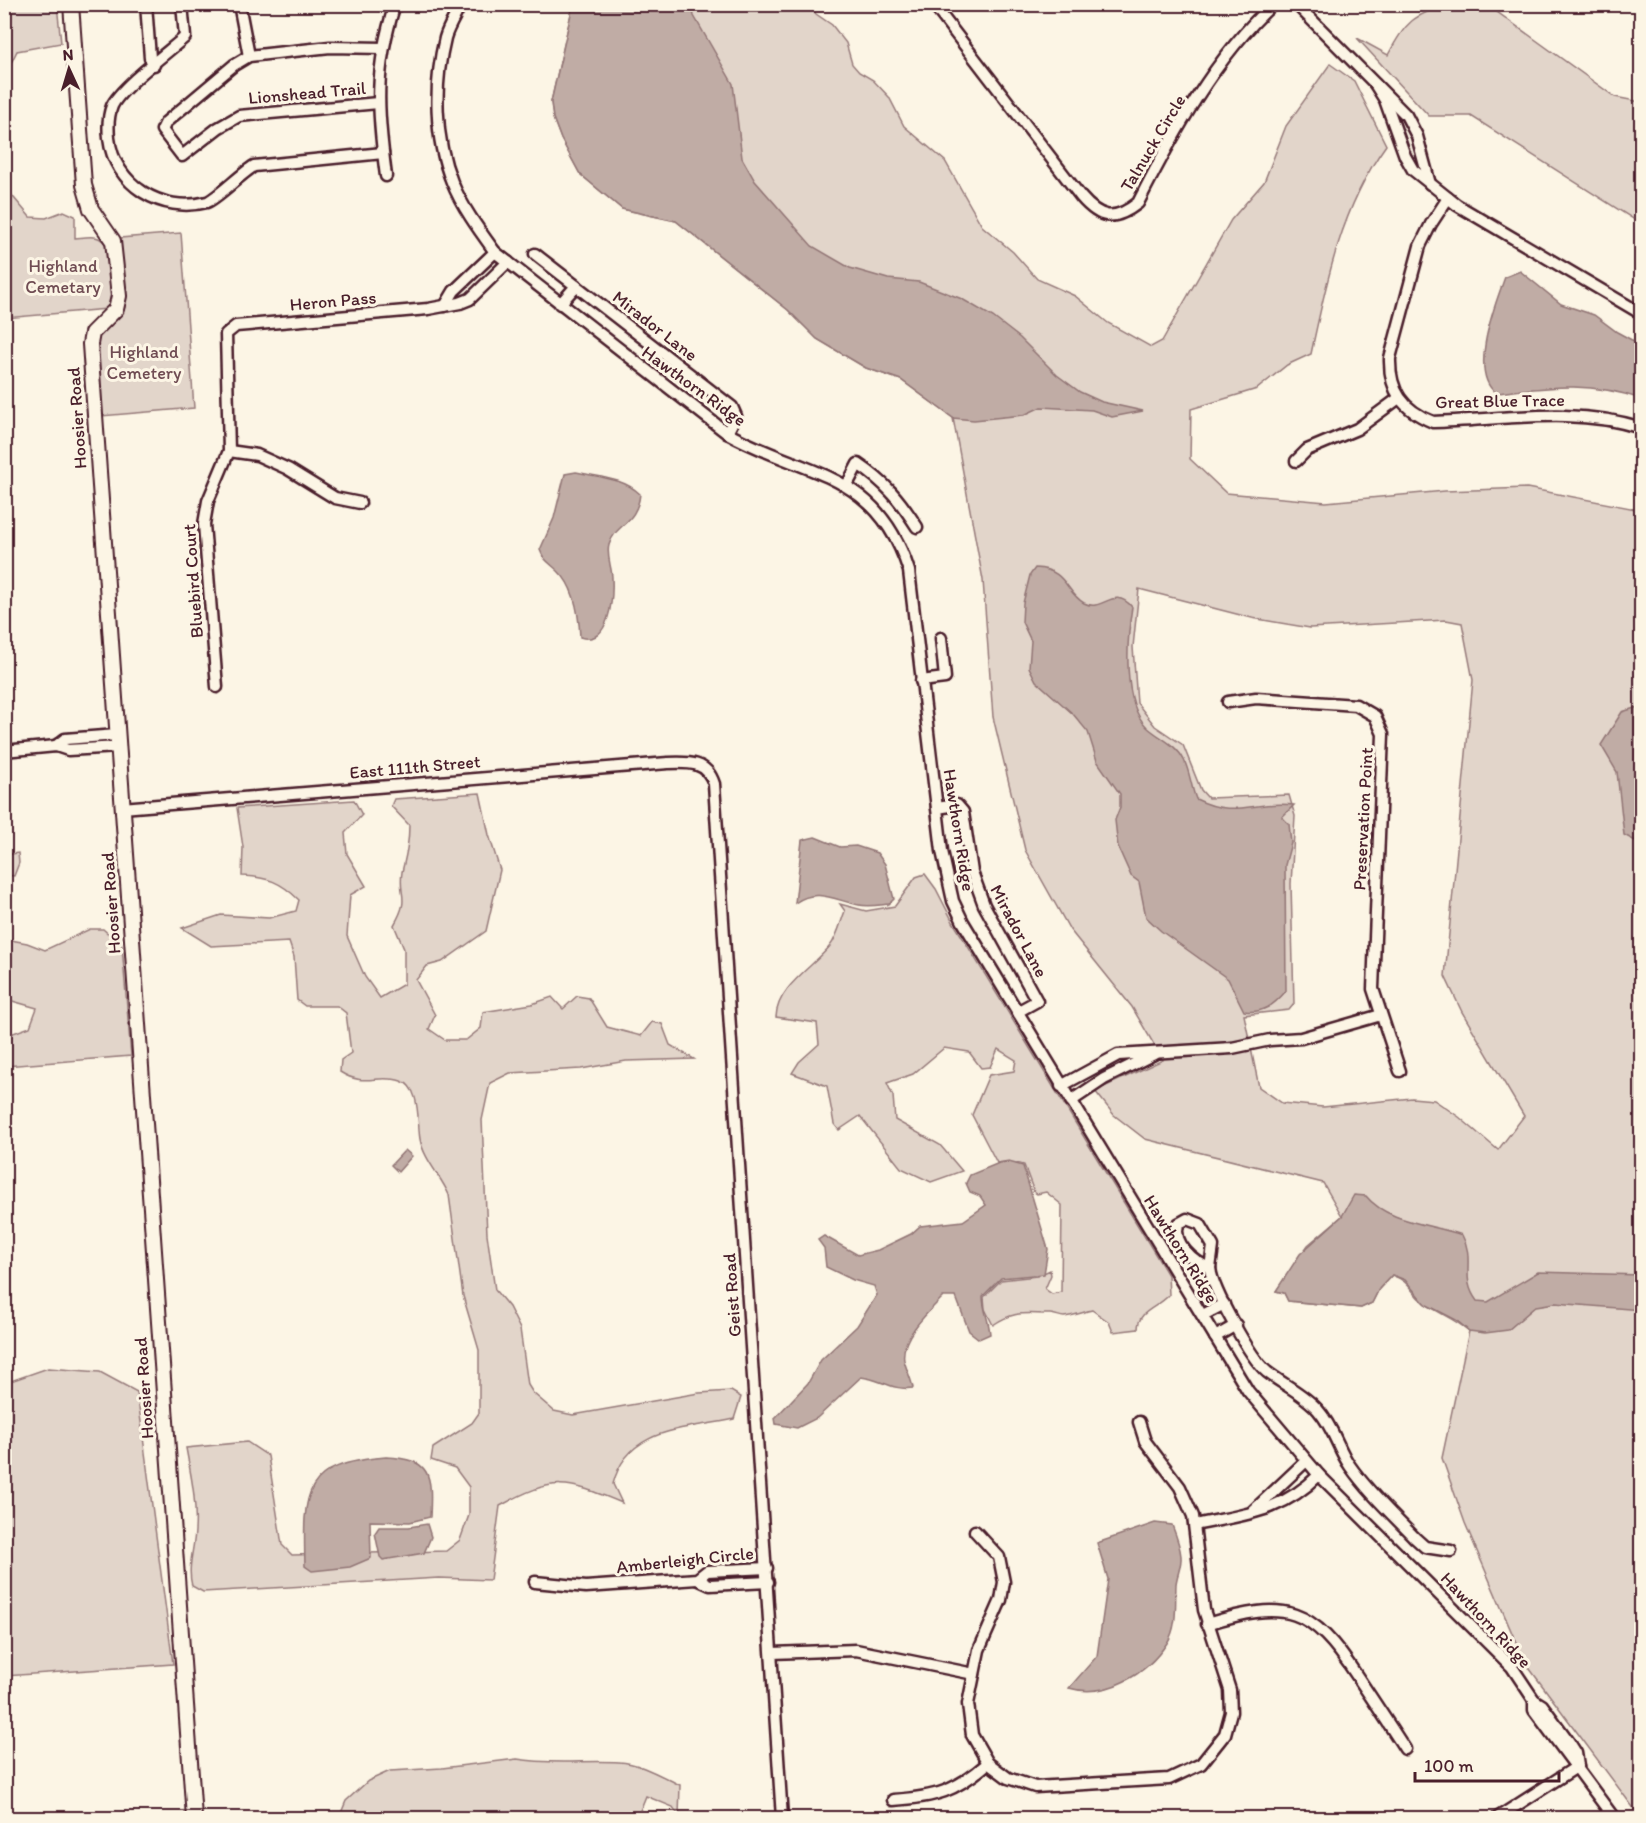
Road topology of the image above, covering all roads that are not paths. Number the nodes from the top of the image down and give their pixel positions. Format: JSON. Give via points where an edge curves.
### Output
{"nodes":[{"id":1,"x":71,"y":4,"type":"edge"},
{"id":2,"x":146,"y":4,"type":"edge"},
{"id":3,"x":182,"y":4,"type":"edge"},
{"id":4,"x":395,"y":4,"type":"edge"},
{"id":5,"x":460,"y":4,"type":"edge"},
{"id":6,"x":1273,"y":4,"type":"edge"},
{"id":7,"x":1296,"y":4,"type":"edge"},
{"id":8,"x":241,"y":5,"type":"edge"},
{"id":9,"x":939,"y":12,"type":"dead end"},
{"id":10,"x":383,"y":48,"type":"junction"},
{"id":11,"x":249,"y":56,"type":"junction"},
{"id":12,"x":154,"y":64,"type":"junction"},
{"id":13,"x":1375,"y":84,"type":"junction"},
{"id":14,"x":378,"y":103,"type":"junction"},
{"id":15,"x":383,"y":153,"type":"junction"},
{"id":16,"x":386,"y":176,"type":"dead end"},
{"id":17,"x":1430,"y":185,"type":"junction"},
{"id":18,"x":1448,"y":198,"type":"junction"},
{"id":19,"x":495,"y":252,"type":"junction"},
{"id":20,"x":535,"y":254,"type":"dead end"},
{"id":21,"x":508,"y":262,"type":"junction"},
{"id":22,"x":576,"y":286,"type":"junction"},
{"id":23,"x":560,"y":304,"type":"junction"},
{"id":24,"x":446,"y":306,"type":"junction"},
{"id":25,"x":1641,"y":314,"type":"edge"},
{"id":26,"x":226,"y":334,"type":"joint"},
{"id":27,"x":1399,"y":398,"type":"junction"},
{"id":28,"x":1641,"y":428,"type":"edge"},
{"id":29,"x":726,"y":433,"type":"junction"},
{"id":30,"x":229,"y":452,"type":"junction"},
{"id":31,"x":1296,"y":461,"type":"dead end"},
{"id":32,"x":847,"y":485,"type":"junction"},
{"id":33,"x":360,"y":503,"type":"dead end"},
{"id":34,"x":917,"y":527,"type":"dead end"},
{"id":35,"x":941,"y":638,"type":"dead end"},
{"id":36,"x":921,"y":681,"type":"junction"},
{"id":37,"x":217,"y":687,"type":"dead end"},
{"id":38,"x":1228,"y":702,"type":"dead end"},
{"id":39,"x":117,"y":741,"type":"junction"},
{"id":40,"x":4,"y":751,"type":"edge"},
{"id":41,"x":708,"y":770,"type":"joint"},
{"id":42,"x":122,"y":808,"type":"junction"},
{"id":43,"x":937,"y":808,"type":"junction"},
{"id":44,"x":1017,"y":1012,"type":"junction"},
{"id":45,"x":1381,"y":1015,"type":"junction"},
{"id":46,"x":1157,"y":1053,"type":"junction"},
{"id":47,"x":1400,"y":1071,"type":"dead end"},
{"id":48,"x":1062,"y":1086,"type":"junction"},
{"id":49,"x":1071,"y":1101,"type":"junction"},
{"id":50,"x":1210,"y":1268,"type":"junction"},
{"id":51,"x":1224,"y":1304,"type":"junction"},
{"id":52,"x":1203,"y":1315,"type":"junction"},
{"id":53,"x":1236,"y":1325,"type":"junction"},
{"id":54,"x":1215,"y":1337,"type":"junction"},
{"id":55,"x":1139,"y":1422,"type":"dead end"},
{"id":56,"x":1306,"y":1461,"type":"junction"},
{"id":57,"x":1319,"y":1475,"type":"junction"},
{"id":58,"x":1250,"y":1513,"type":"junction"},
{"id":59,"x":1195,"y":1525,"type":"junction"},
{"id":60,"x":975,"y":1531,"type":"dead end"},
{"id":61,"x":1451,"y":1551,"type":"dead end"},
{"id":62,"x":767,"y":1568,"type":"junction"},
{"id":63,"x":697,"y":1579,"type":"junction"},
{"id":64,"x":534,"y":1582,"type":"dead end"},
{"id":65,"x":768,"y":1582,"type":"junction"},
{"id":66,"x":1207,"y":1624,"type":"junction"},
{"id":67,"x":772,"y":1653,"type":"junction"},
{"id":68,"x":974,"y":1674,"type":"junction"},
{"id":69,"x":1405,"y":1749,"type":"dead end"},
{"id":70,"x":988,"y":1763,"type":"junction"},
{"id":71,"x":1578,"y":1766,"type":"junction"},
{"id":72,"x":893,"y":1800,"type":"dead end"},
{"id":73,"x":194,"y":1818,"type":"edge"},
{"id":74,"x":782,"y":1818,"type":"edge"},
{"id":75,"x":1497,"y":1818,"type":"edge"},
{"id":76,"x":1614,"y":1818,"type":"edge"}],
"edges":[{"from":1,"to":39,"type":"street","name":"Hoosier Road","via":[[84,185],[91,209],[113,242],[119,296],[116,309],[92,333],[90,344]]},
{"from":2,"to":12,"type":"street","via":[[150,58]]},
{"from":3,"to":12,"type":"street","via":[[185,37]]},
{"from":4,"to":10,"type":"street"},
{"from":5,"to":19,"type":"street","name":"Hawthorn Ridge","via":[[446,37],[436,101],[441,142],[451,182]]},
{"from":6,"to":9,"type":"street","name":"Talnuck Circle","via":[[1221,64],[1138,203],[1125,213],[1108,216],[1093,211],[1081,197]]},
{"from":7,"to":13,"type":"street"},
{"from":8,"to":11,"type":"street"},
{"from":10,"to":11,"type":"street","via":[[330,47]]},
{"from":10,"to":14,"type":"street"},
{"from":11,"to":14,"type":"street","name":"Lionshead Trail","via":[[166,122],[162,130],[182,156],[239,116]]},
{"from":12,"to":15,"type":"street","via":[[112,105],[109,135],[111,151],[122,174],[142,193],[160,201],[210,201],[254,166]]},
{"from":13,"to":17,"type":"street","via":[[1385,100],[1405,156],[1413,170]]},
{"from":13,"to":17,"type":"street","via":[[1406,115],[1417,136]]},
{"from":14,"to":15,"type":"street"},
{"from":15,"to":16,"type":"street"},
{"from":17,"to":18,"type":"street"},
{"from":18,"to":25,"type":"street"},
{"from":18,"to":27,"type":"street","via":[[1420,246],[1400,317],[1390,358],[1390,374]]},
{"from":19,"to":21,"type":"street","name":"Hawthorn Ridge"},
{"from":19,"to":24,"type":"street","via":[[454,291]]},
{"from":20,"to":22,"type":"street","name":"Mirador Lane"},
{"from":21,"to":23,"type":"street","name":"Hawthorn Ridge"},
{"from":21,"to":24,"type":"street","name":"Heron Pass","via":[[470,299]]},
{"from":22,"to":23,"type":"street"},
{"from":22,"to":29,"type":"street","name":"Mirador Lane","via":[[732,407],[736,416]]},
{"from":23,"to":29,"type":"street","name":"Hawthorn Ridge"},
{"from":24,"to":26,"type":"street","name":"Heron Pass","via":[[236,326]]},
{"from":26,"to":30,"type":"street","name":"Bluebird Court"},
{"from":27,"to":28,"type":"street","name":"Great Blue Trace","via":[[1418,416],[1433,422],[1562,416]]},
{"from":27,"to":31,"type":"street","via":[[1358,429],[1307,450]]},
{"from":29,"to":32,"type":"street","name":"Hawthorn Ridge"},
{"from":30,"to":33,"type":"street","via":[[257,455],[335,498]]},
{"from":30,"to":37,"type":"street","name":"Bluebird Court","via":[[208,501],[204,524]]},
{"from":32,"to":34,"type":"street","via":[[858,464],[882,480]]},
{"from":32,"to":36,"type":"street","name":"Hawthorn Ridge","via":[[884,518],[903,552],[909,571]]},
{"from":35,"to":36,"type":"street","via":[[945,678]]},
{"from":36,"to":43,"type":"street","name":"Hawthorn Ridge"},
{"from":38,"to":45,"type":"street","name":"Preservation Point","via":[[1256,698],[1356,705],[1376,716],[1382,726],[1373,973]]},
{"from":39,"to":40,"type":"street","via":[[65,739],[56,746]]},
{"from":39,"to":42,"type":"street","name":"Hoosier Road"},
{"from":41,"to":42,"type":"street","name":"East 111th Street","via":[[696,763],[668,763]]},
{"from":41,"to":62,"type":"street","name":"Geist Road","via":[[714,784]]},
{"from":42,"to":73,"type":"street","name":"Hoosier Road"},
{"from":43,"to":44,"type":"street","name":"Hawthorn Ridge","via":[[953,901]]},
{"from":43,"to":44,"type":"street","name":"Mirador Lane","via":[[957,805],[963,812],[971,865],[984,905],[1037,1000]]},
{"from":44,"to":48,"type":"street","name":"Hawthorn Ridge"},
{"from":45,"to":46,"type":"street","via":[[1301,1038]]},
{"from":45,"to":47,"type":"street","name":"Preservation Point"},
{"from":46,"to":48,"type":"street","via":[[1118,1055]]},
{"from":46,"to":49,"type":"street","via":[[1104,1079]]},
{"from":48,"to":49,"type":"street","name":"Hawthorn Ridge"},
{"from":49,"to":52,"type":"street","name":"Hawthorn Ridge"},
{"from":50,"to":50,"type":"street","via":[[1213,1246],[1200,1224],[1183,1220],[1178,1224],[1177,1234],[1193,1261]]},
{"from":50,"to":51,"type":"street"},
{"from":51,"to":52,"type":"street"},
{"from":51,"to":53,"type":"street"},
{"from":52,"to":54,"type":"street","name":"Hawthorn Ridge"},
{"from":53,"to":54,"type":"street"},
{"from":53,"to":61,"type":"street","via":[[1258,1364],[1317,1408],[1348,1463],[1397,1520],[1425,1547]]},
{"from":54,"to":56,"type":"street","name":"Hawthorn Ridge","via":[[1248,1391]]},
{"from":55,"to":59,"type":"street","via":[[1145,1441],[1180,1487]]},
{"from":56,"to":57,"type":"street","name":"Hawthorn Ridge"},
{"from":56,"to":58,"type":"street"},
{"from":57,"to":58,"type":"street","via":[[1289,1501]]},
{"from":57,"to":71,"type":"street","name":"Hawthorn Ridge","via":[[1512,1667],[1534,1700],[1534,1710],[1568,1759]]},
{"from":58,"to":59,"type":"street"},
{"from":59,"to":66,"type":"street"},
{"from":60,"to":68,"type":"street","via":[[999,1557],[1004,1582]]},
{"from":62,"to":63,"type":"street","name":"Amberleigh Circle","via":[[707,1572]]},
{"from":62,"to":65,"type":"street","name":"Geist Road"},
{"from":63,"to":64,"type":"street","name":"Amberleigh Circle","via":[[586,1587]]},
{"from":63,"to":65,"type":"street","via":[[710,1585]]},
{"from":65,"to":67,"type":"street","name":"Geist Road"},
{"from":66,"to":69,"type":"street","via":[[1267,1611],[1301,1617],[1317,1625],[1337,1645]]},
{"from":66,"to":70,"type":"street","via":[[1230,1690],[1231,1712],[1225,1734],[1201,1764],[1169,1779],[1035,1787],[1008,1778]]},
{"from":67,"to":68,"type":"street","via":[[856,1650]]},
{"from":67,"to":74,"type":"street","name":"Geist Road"},
{"from":68,"to":70,"type":"street","via":[[968,1704],[969,1725],[976,1746]]},
{"from":70,"to":72,"type":"street","via":[[941,1794]]},
{"from":71,"to":75,"type":"street"},
{"from":71,"to":76,"type":"street","name":"Hawthorn Ridge"}]}
